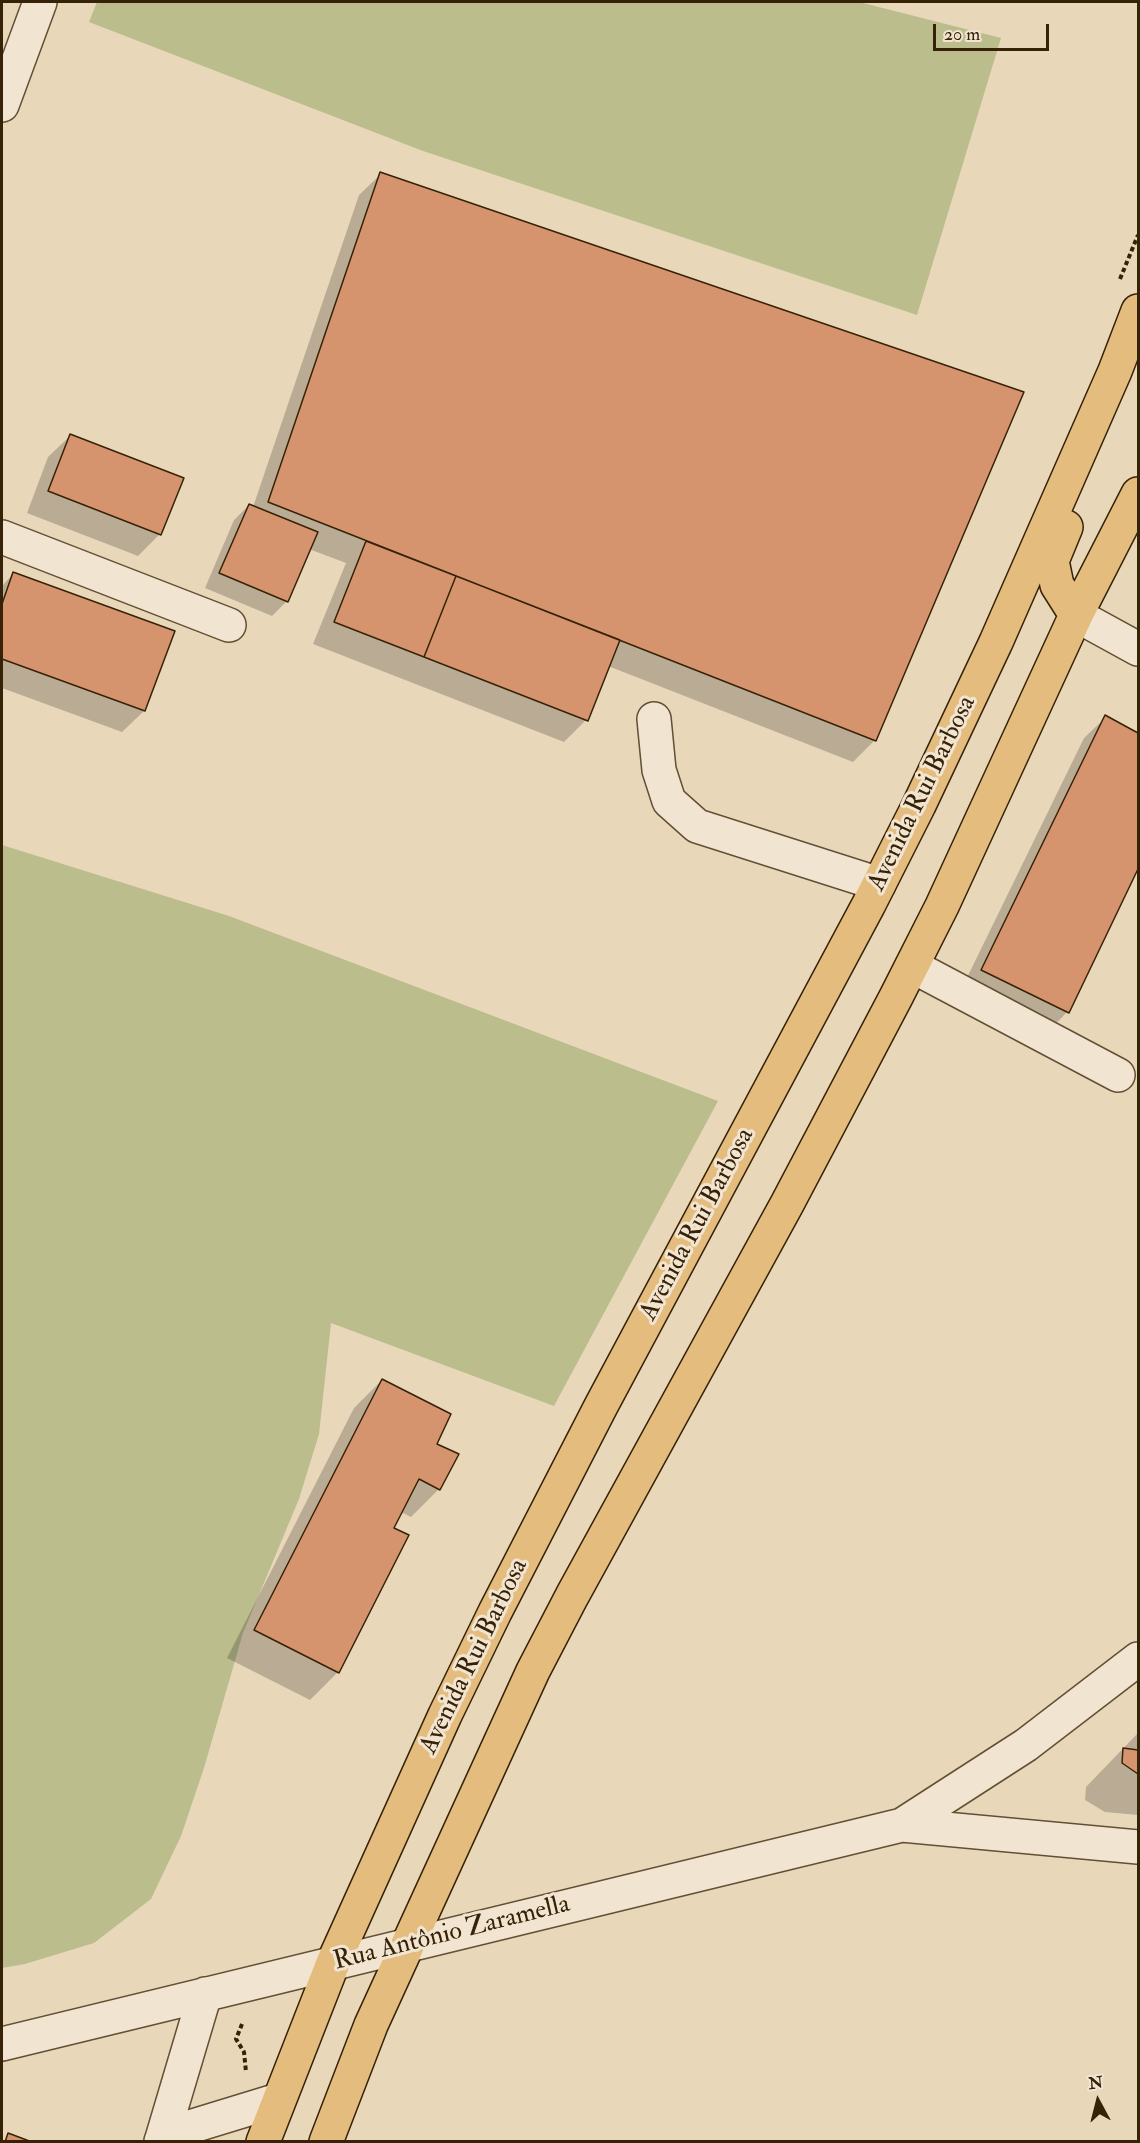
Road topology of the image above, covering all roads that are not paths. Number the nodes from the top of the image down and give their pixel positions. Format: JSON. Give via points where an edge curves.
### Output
{"nodes":[{"id":1,"x":40,"y":2,"type":"edge"},
{"id":2,"x":2,"y":105,"type":"edge"},
{"id":3,"x":1138,"y":311,"type":"edge"},
{"id":4,"x":1115,"y":371,"type":"junction"},
{"id":5,"x":1138,"y":494,"type":"edge"},
{"id":6,"x":2,"y":537,"type":"edge"},
{"id":7,"x":1076,"y":615,"type":"junction"},
{"id":8,"x":230,"y":625,"type":"dead end"},
{"id":9,"x":1138,"y":649,"type":"edge"},
{"id":10,"x":654,"y":720,"type":"dead end"},
{"id":11,"x":879,"y":884,"type":"junction"},
{"id":12,"x":912,"y":966,"type":"junction"},
{"id":13,"x":1118,"y":1075,"type":"dead end"},
{"id":14,"x":1138,"y":1659,"type":"edge"},
{"id":15,"x":902,"y":1825,"type":"junction"},
{"id":16,"x":1138,"y":1847,"type":"edge"},
{"id":17,"x":406,"y":1945,"type":"junction"},
{"id":18,"x":333,"y":1963,"type":"junction"},
{"id":19,"x":205,"y":1994,"type":"junction"},
{"id":20,"x":2,"y":2044,"type":"edge"},
{"id":21,"x":279,"y":2100,"type":"junction"},
{"id":22,"x":161,"y":2141,"type":"edge"},
{"id":23,"x":263,"y":2142,"type":"edge"},
{"id":24,"x":326,"y":2142,"type":"edge"}],
"edges":[{"from":1,"to":2,"type":"street"},
{"from":3,"to":4,"type":"main road","name":"Avenida Rui Barbosa"},
{"from":4,"to":7,"type":"main road","via":[[1095,455],[1052,561],[1057,585]]},
{"from":4,"to":11,"type":"main road","name":"Avenida Rui Barbosa","via":[[996,642]]},
{"from":5,"to":7,"type":"main road"},
{"from":6,"to":8,"type":"street"},
{"from":7,"to":9,"type":"street"},
{"from":7,"to":12,"type":"main road"},
{"from":10,"to":11,"type":"street","via":[[659,770],[669,801],[697,826]]},
{"from":11,"to":18,"type":"main road","name":"Avenida Rui Barbosa","via":[[495,1612]]},
{"from":12,"to":13,"type":"street"},
{"from":12,"to":17,"type":"main road","via":[[533,1671]]},
{"from":14,"to":15,"type":"street","via":[[1026,1745]]},
{"from":15,"to":16,"type":"street"},
{"from":15,"to":17,"type":"street","name":"Rua Antônio Zaramella"},
{"from":17,"to":18,"type":"street","name":"Rua Antônio Zaramella"},
{"from":17,"to":24,"type":"main road"},
{"from":18,"to":19,"type":"street","name":"Rua Antônio Zaramella"},
{"from":18,"to":21,"type":"main road","name":"Avenida Rui Barbosa"},
{"from":19,"to":20,"type":"street","name":"Rua Antônio Zaramella"},
{"from":19,"to":22,"type":"street"},
{"from":21,"to":22,"type":"street","via":[[193,2126]]},
{"from":21,"to":23,"type":"main road","name":"Avenida Rui Barbosa"}]}
